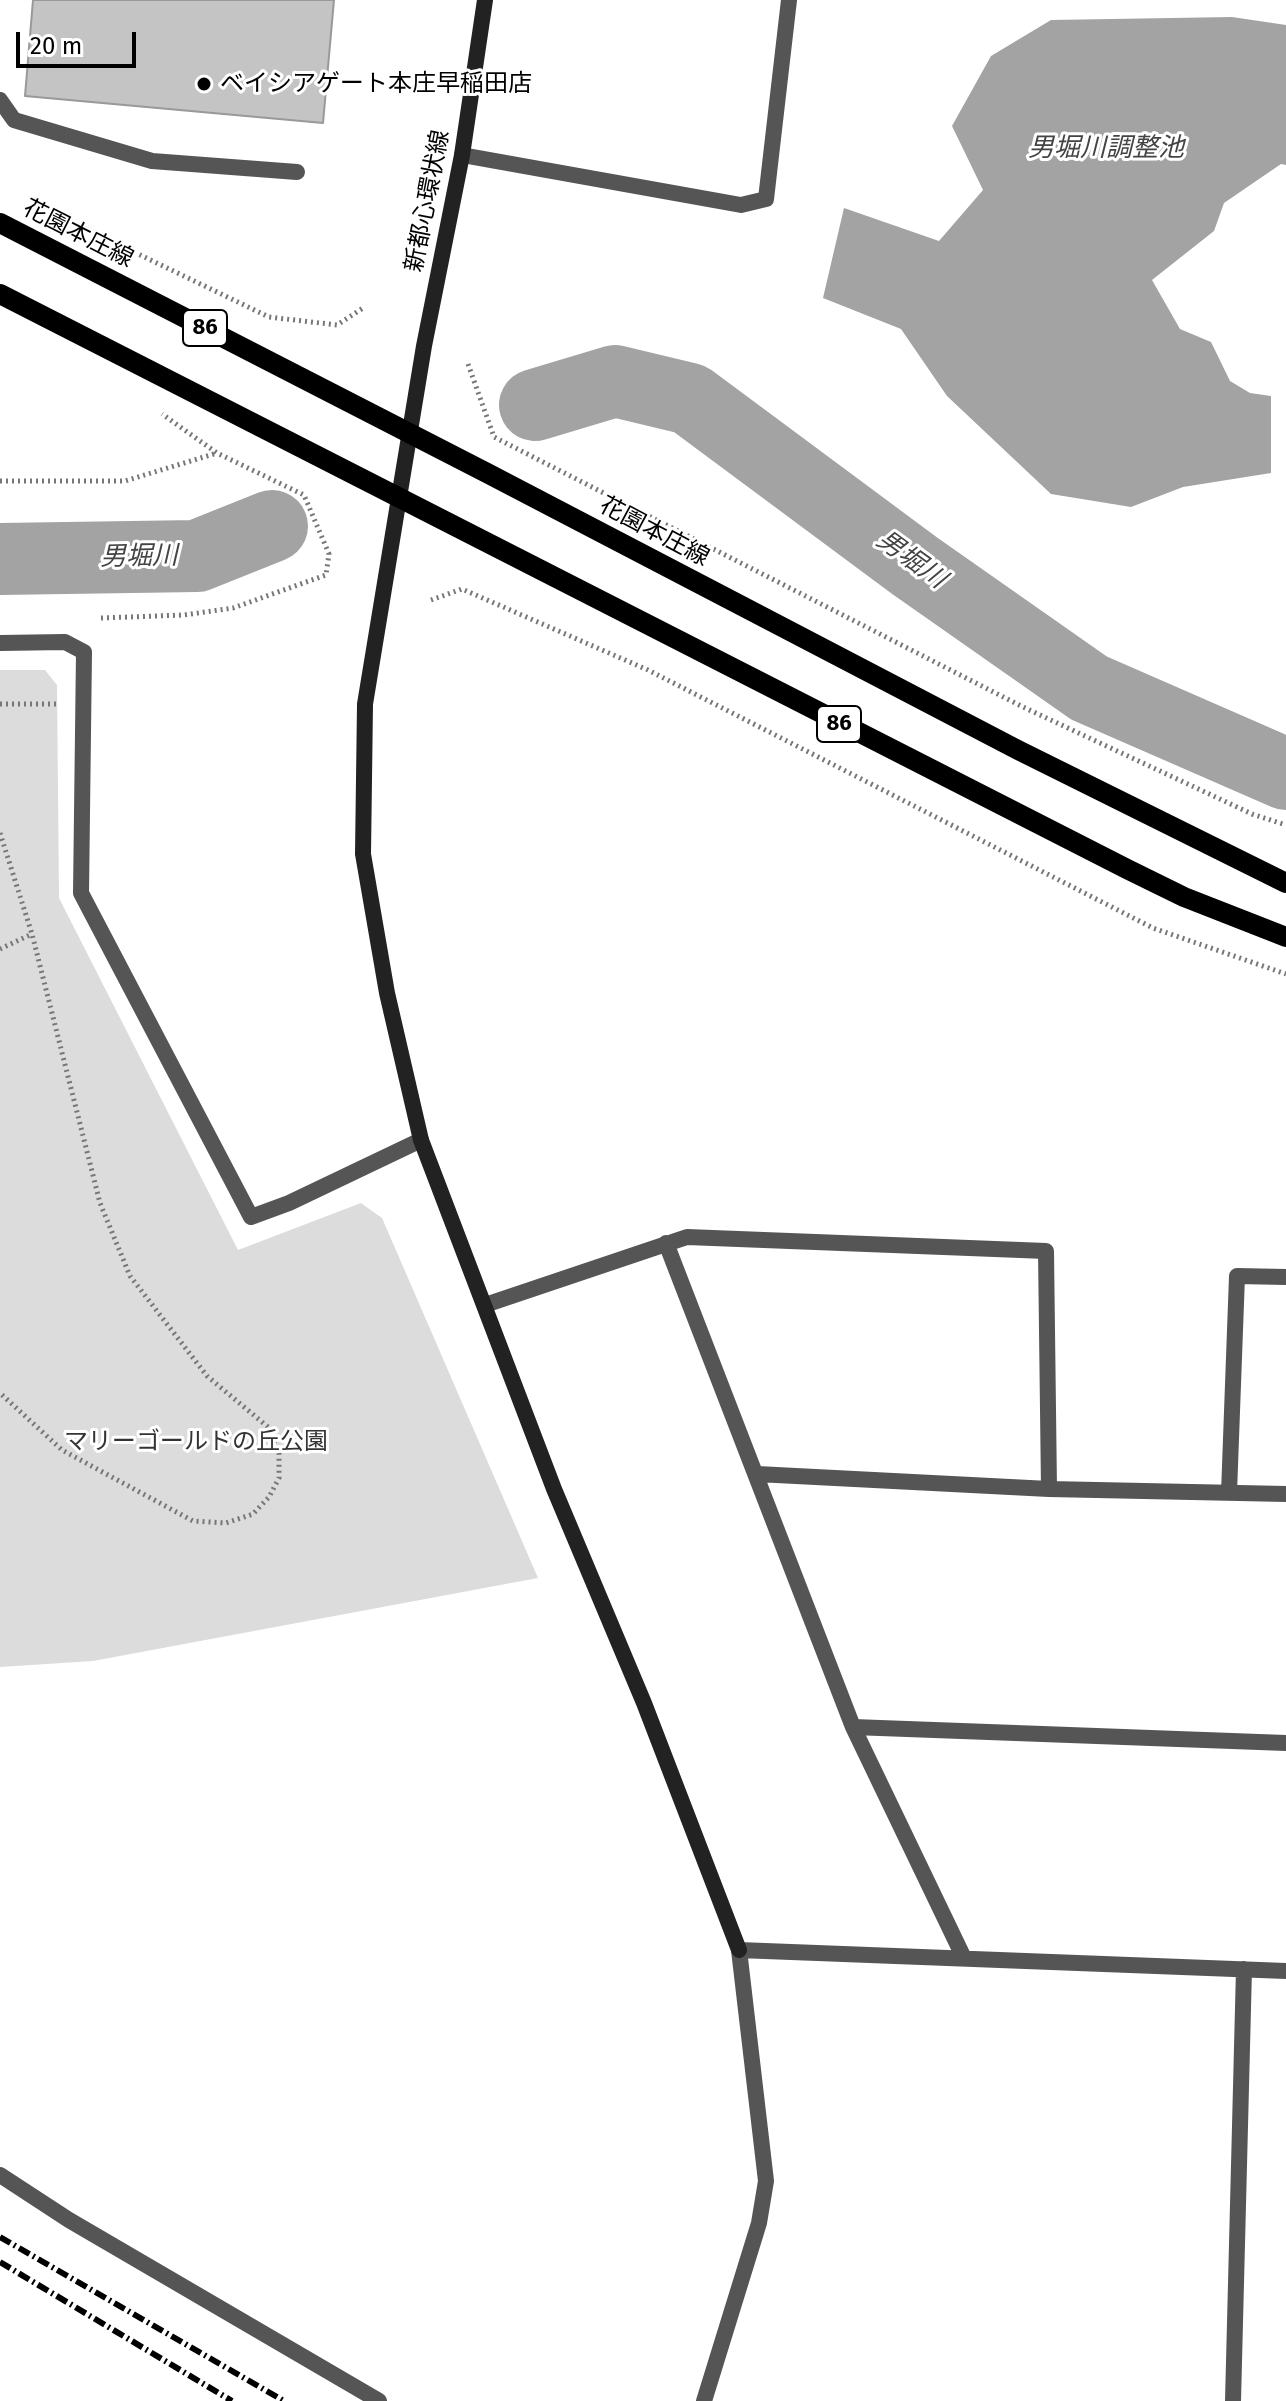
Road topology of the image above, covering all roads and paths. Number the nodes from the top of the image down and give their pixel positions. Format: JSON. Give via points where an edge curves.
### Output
{"nodes":[{"id":1,"x":485,"y":0,"type":"edge"},
{"id":2,"x":789,"y":0,"type":"edge"},
{"id":3,"x":0,"y":100,"type":"edge"},
{"id":4,"x":462,"y":155,"type":"junction"},
{"id":5,"x":297,"y":172,"type":"dead end"},
{"id":6,"x":71,"y":221,"type":"dead end"},
{"id":7,"x":0,"y":223,"type":"edge"},
{"id":8,"x":0,"y":294,"type":"edge"},
{"id":9,"x":363,"y":308,"type":"dead end"},
{"id":10,"x":468,"y":364,"type":"dead end"},
{"id":11,"x":158,"y":411,"type":"dead end"},
{"id":12,"x":410,"y":433,"type":"junction"},
{"id":13,"x":217,"y":453,"type":"junction"},
{"id":14,"x":0,"y":481,"type":"edge"},
{"id":15,"x":398,"y":497,"type":"junction"},
{"id":16,"x":431,"y":600,"type":"dead end"},
{"id":17,"x":101,"y":618,"type":"dead end"},
{"id":18,"x":0,"y":643,"type":"edge"},
{"id":19,"x":82,"y":703,"type":"junction"},
{"id":20,"x":0,"y":704,"type":"edge"},
{"id":21,"x":1286,"y":825,"type":"edge"},
{"id":22,"x":0,"y":833,"type":"edge"},
{"id":23,"x":1286,"y":883,"type":"edge"},
{"id":24,"x":32,"y":934,"type":"junction"},
{"id":25,"x":1286,"y":937,"type":"edge"},
{"id":26,"x":0,"y":949,"type":"edge"},
{"id":27,"x":1286,"y":974,"type":"edge"},
{"id":28,"x":421,"y":1140,"type":"junction"},
{"id":29,"x":666,"y":1243,"type":"junction"},
{"id":30,"x":1286,"y":1277,"type":"edge"},
{"id":31,"x":485,"y":1305,"type":"junction"},
{"id":32,"x":0,"y":1393,"type":"edge"},
{"id":33,"x":757,"y":1474,"type":"junction"},
{"id":34,"x":1049,"y":1489,"type":"junction"},
{"id":35,"x":1229,"y":1493,"type":"junction"},
{"id":36,"x":1286,"y":1494,"type":"edge"},
{"id":37,"x":853,"y":1727,"type":"junction"},
{"id":38,"x":1286,"y":1743,"type":"edge"},
{"id":39,"x":739,"y":1950,"type":"junction"},
{"id":40,"x":963,"y":1956,"type":"junction"},
{"id":41,"x":1244,"y":1969,"type":"junction"},
{"id":42,"x":1286,"y":1971,"type":"edge"},
{"id":43,"x":0,"y":2175,"type":"edge"},
{"id":44,"x":379,"y":2401,"type":"edge"},
{"id":45,"x":704,"y":2401,"type":"edge"},
{"id":46,"x":1233,"y":2401,"type":"edge"}],
"edges":[{"from":1,"to":4,"type":"street","name":"新都心環状線"},
{"from":2,"to":4,"type":"street","via":[[766,199],[741,205]]},
{"from":3,"to":5,"type":"street","via":[[14,120],[152,161]]},
{"from":4,"to":12,"type":"street","name":"新都心環状線"},
{"from":6,"to":9,"type":"path","via":[[269,317],[337,325]]},
{"from":7,"to":12,"type":"main road","name":"花園本庄線","number":"86"},
{"from":8,"to":15,"type":"main road","number":"86"},
{"from":10,"to":21,"type":"path","via":[[494,437],[1023,707]]},
{"from":11,"to":13,"type":"path"},
{"from":12,"to":15,"type":"street","name":"新都心環状線"},
{"from":12,"to":23,"type":"main road","name":"花園本庄線","number":"86"},
{"from":13,"to":14,"type":"path","via":[[125,481]]},
{"from":13,"to":17,"type":"path","via":[[304,495],[329,554],[326,575],[233,608]]},
{"from":15,"to":25,"type":"main road","number":"86","via":[[1127,869]]},
{"from":15,"to":28,"type":"street","name":"新都心環状線","via":[[365,704],[363,854],[387,993]]},
{"from":16,"to":27,"type":"path","via":[[462,589],[648,670],[1153,928]]},
{"from":18,"to":19,"type":"street","via":[[65,642],[84,652]]},
{"from":19,"to":20,"type":"path"},
{"from":19,"to":28,"type":"street","via":[[81,893],[251,1217]]},
{"from":22,"to":24,"type":"path"},
{"from":24,"to":26,"type":"path"},
{"from":24,"to":32,"type":"path","via":[[100,1203],[130,1276],[207,1376],[268,1427],[279,1454],[279,1478],[253,1514],[226,1523],[193,1521],[62,1450]]},
{"from":28,"to":31,"type":"street","name":"新都心環状線"},
{"from":29,"to":31,"type":"street"},
{"from":29,"to":33,"type":"street"},
{"from":29,"to":34,"type":"street","via":[[687,1237],[1046,1251]]},
{"from":30,"to":35,"type":"street","via":[[1237,1276]]},
{"from":31,"to":39,"type":"street","name":"新都心環状線"},
{"from":33,"to":34,"type":"street"},
{"from":33,"to":37,"type":"street"},
{"from":34,"to":35,"type":"street"},
{"from":35,"to":36,"type":"street"},
{"from":37,"to":38,"type":"street"},
{"from":37,"to":40,"type":"street"},
{"from":39,"to":40,"type":"street"},
{"from":39,"to":45,"type":"street","via":[[766,2181],[759,2223]]},
{"from":40,"to":41,"type":"street"},
{"from":41,"to":42,"type":"street"},
{"from":41,"to":46,"type":"street"},
{"from":43,"to":44,"type":"street"}]}
